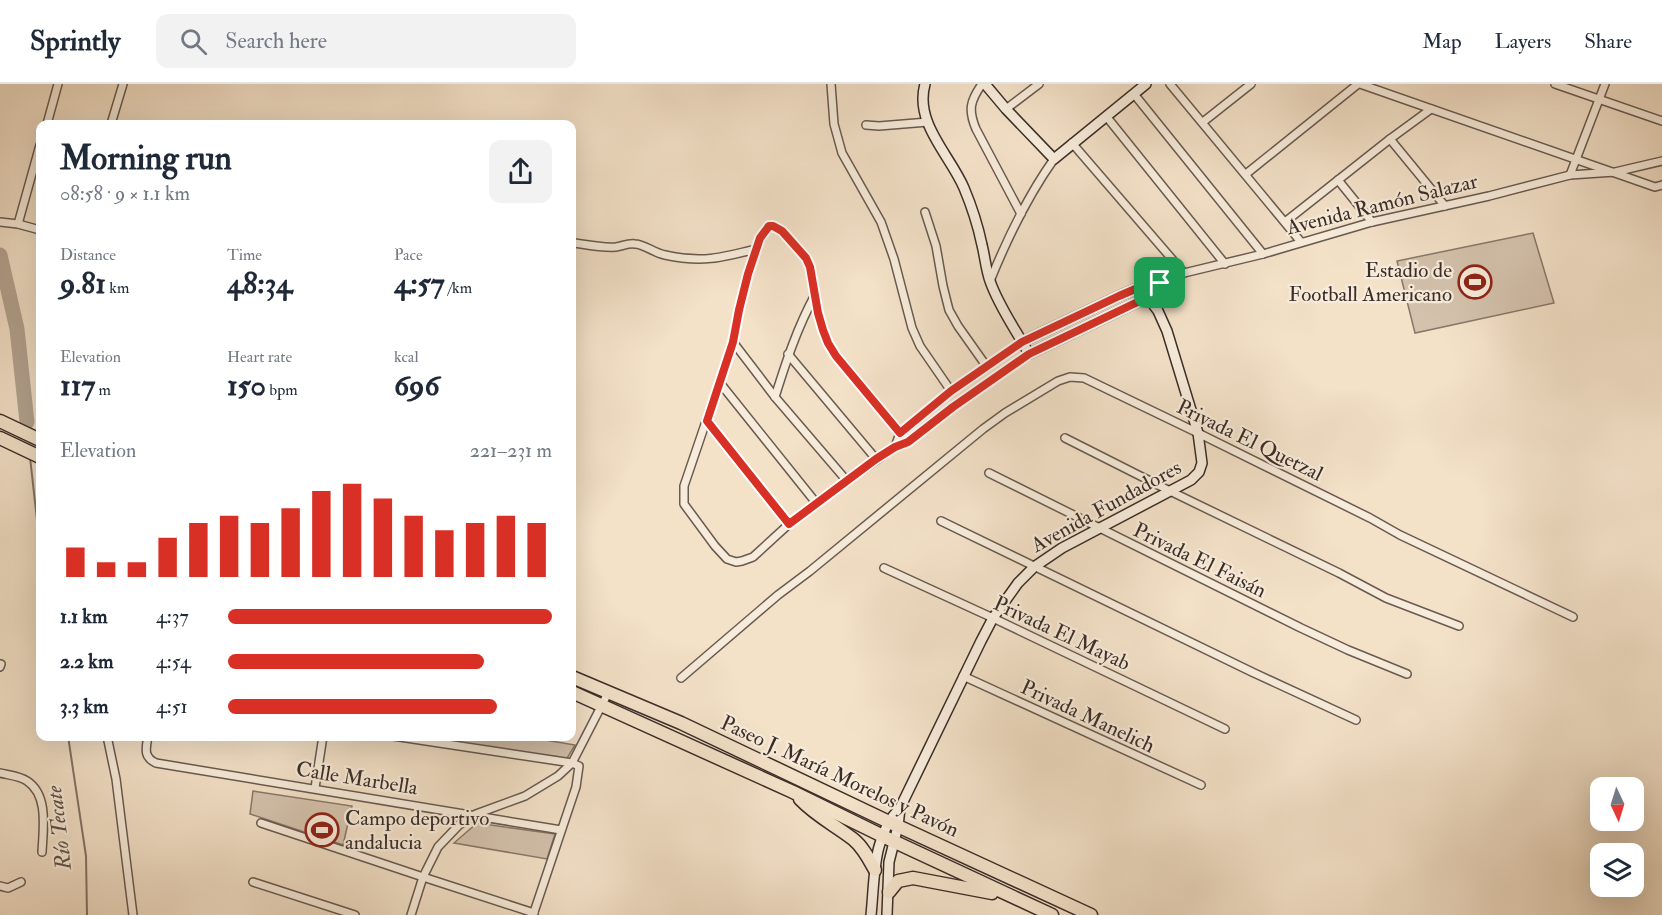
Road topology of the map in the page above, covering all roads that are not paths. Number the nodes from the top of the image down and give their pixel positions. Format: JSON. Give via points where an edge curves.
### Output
{"nodes":[{"id":1,"x":58,"y":84,"type":"edge"},
{"id":2,"x":123,"y":84,"type":"edge"},
{"id":3,"x":831,"y":84,"type":"edge"},
{"id":4,"x":925,"y":84,"type":"edge"},
{"id":5,"x":983,"y":84,"type":"edge"},
{"id":6,"x":1039,"y":84,"type":"edge"},
{"id":7,"x":1146,"y":84,"type":"edge"},
{"id":8,"x":1170,"y":84,"type":"edge"},
{"id":9,"x":1251,"y":84,"type":"edge"},
{"id":10,"x":1359,"y":84,"type":"edge"},
{"id":11,"x":1385,"y":84,"type":"edge"},
{"id":12,"x":1555,"y":84,"type":"edge"},
{"id":13,"x":1605,"y":84,"type":"edge"},
{"id":14,"x":1381,"y":92,"type":"junction"},
{"id":15,"x":1134,"y":94,"type":"junction"},
{"id":16,"x":1600,"y":99,"type":"junction"},
{"id":17,"x":1006,"y":109,"type":"junction"},
{"id":18,"x":1431,"y":109,"type":"junction"},
{"id":19,"x":1106,"y":116,"type":"junction"},
{"id":20,"x":47,"y":120,"type":"edge"},
{"id":21,"x":112,"y":120,"type":"edge"},
{"id":22,"x":1662,"y":121,"type":"edge"},
{"id":23,"x":928,"y":122,"type":"junction"},
{"id":24,"x":1203,"y":122,"type":"junction"},
{"id":25,"x":866,"y":125,"type":"dead end"},
{"id":26,"x":1390,"y":139,"type":"junction"},
{"id":27,"x":1072,"y":143,"type":"junction"},
{"id":28,"x":1576,"y":158,"type":"junction"},
{"id":29,"x":36,"y":159,"type":"edge"},
{"id":30,"x":1054,"y":159,"type":"junction"},
{"id":31,"x":1662,"y":161,"type":"edge"},
{"id":32,"x":1615,"y":171,"type":"junction"},
{"id":33,"x":1246,"y":174,"type":"junction"},
{"id":34,"x":1570,"y":175,"type":"junction"},
{"id":35,"x":1338,"y":180,"type":"junction"},
{"id":36,"x":1660,"y":187,"type":"edge"},
{"id":37,"x":1445,"y":206,"type":"junction"},
{"id":38,"x":925,"y":212,"type":"dead end"},
{"id":39,"x":1021,"y":214,"type":"junction"},
{"id":40,"x":0,"y":222,"type":"edge"},
{"id":41,"x":1285,"y":222,"type":"junction"},
{"id":42,"x":1372,"y":222,"type":"junction"},
{"id":43,"x":18,"y":224,"type":"junction"},
{"id":44,"x":36,"y":229,"type":"edge"},
{"id":45,"x":1301,"y":242,"type":"junction"},
{"id":46,"x":576,"y":243,"type":"edge"},
{"id":47,"x":756,"y":249,"type":"junction"},
{"id":48,"x":1263,"y":254,"type":"junction"},
{"id":49,"x":1225,"y":264,"type":"junction"},
{"id":50,"x":1184,"y":273,"type":"junction"},
{"id":51,"x":990,"y":282,"type":"junction"},
{"id":52,"x":1160,"y":283,"type":"junction"},
{"id":53,"x":1140,"y":287,"type":"junction"},
{"id":54,"x":815,"y":295,"type":"junction"},
{"id":55,"x":1148,"y":297,"type":"junction"},
{"id":56,"x":733,"y":342,"type":"junction"},
{"id":57,"x":1022,"y":342,"type":"junction"},
{"id":58,"x":788,"y":354,"type":"junction"},
{"id":59,"x":1029,"y":354,"type":"junction"},
{"id":60,"x":987,"y":367,"type":"junction"},
{"id":61,"x":720,"y":383,"type":"junction"},
{"id":62,"x":951,"y":391,"type":"junction"},
{"id":63,"x":775,"y":397,"type":"junction"},
{"id":64,"x":707,"y":421,"type":"junction"},
{"id":65,"x":2,"y":422,"type":"edge"},
{"id":66,"x":900,"y":433,"type":"junction"},
{"id":67,"x":1198,"y":433,"type":"junction"},
{"id":68,"x":1,"y":438,"type":"edge"},
{"id":69,"x":36,"y":438,"type":"edge"},
{"id":70,"x":1065,"y":438,"type":"dead end"},
{"id":71,"x":908,"y":442,"type":"junction"},
{"id":72,"x":895,"y":447,"type":"junction"},
{"id":73,"x":36,"y":455,"type":"edge"},
{"id":74,"x":876,"y":459,"type":"junction"},
{"id":75,"x":989,"y":473,"type":"dead end"},
{"id":76,"x":847,"y":481,"type":"junction"},
{"id":77,"x":1170,"y":491,"type":"junction"},
{"id":78,"x":817,"y":504,"type":"junction"},
{"id":79,"x":941,"y":521,"type":"dead end"},
{"id":80,"x":789,"y":524,"type":"junction"},
{"id":81,"x":1099,"y":528,"type":"junction"},
{"id":82,"x":1034,"y":567,"type":"junction"},
{"id":83,"x":884,"y":568,"type":"dead end"},
{"id":84,"x":1573,"y":617,"type":"dead end"},
{"id":85,"x":993,"y":618,"type":"junction"},
{"id":86,"x":1459,"y":626,"type":"dead end"},
{"id":87,"x":1407,"y":674,"type":"dead end"},
{"id":88,"x":963,"y":676,"type":"junction"},
{"id":89,"x":681,"y":678,"type":"dead end"},
{"id":90,"x":576,"y":679,"type":"edge"},
{"id":91,"x":608,"y":693,"type":"junction"},
{"id":92,"x":576,"y":694,"type":"edge"},
{"id":93,"x":602,"y":705,"type":"junction"},
{"id":94,"x":1356,"y":720,"type":"dead end"},
{"id":95,"x":1225,"y":729,"type":"dead end"},
{"id":96,"x":108,"y":741,"type":"edge"},
{"id":97,"x":147,"y":741,"type":"edge"},
{"id":98,"x":322,"y":741,"type":"edge"},
{"id":99,"x":426,"y":741,"type":"edge"},
{"id":100,"x":572,"y":763,"type":"junction"},
{"id":101,"x":0,"y":773,"type":"edge"},
{"id":102,"x":1201,"y":785,"type":"dead end"},
{"id":103,"x":315,"y":788,"type":"junction"},
{"id":104,"x":793,"y":792,"type":"junction"},
{"id":105,"x":476,"y":814,"type":"junction"},
{"id":106,"x":261,"y":823,"type":"dead end"},
{"id":107,"x":893,"y":824,"type":"junction"},
{"id":108,"x":561,"y":830,"type":"junction"},
{"id":109,"x":888,"y":839,"type":"junction"},
{"id":110,"x":42,"y":852,"type":"dead end"},
{"id":111,"x":875,"y":870,"type":"junction"},
{"id":112,"x":423,"y":877,"type":"junction"},
{"id":113,"x":21,"y":882,"type":"dead end"},
{"id":114,"x":253,"y":882,"type":"dead end"},
{"id":115,"x":0,"y":886,"type":"edge"},
{"id":116,"x":889,"y":892,"type":"junction"},
{"id":117,"x":1011,"y":896,"type":"junction"},
{"id":118,"x":533,"y":914,"type":"edge"},
{"id":119,"x":133,"y":915,"type":"edge"},
{"id":120,"x":355,"y":915,"type":"edge"},
{"id":121,"x":411,"y":915,"type":"edge"},
{"id":122,"x":870,"y":915,"type":"edge"},
{"id":123,"x":887,"y":915,"type":"edge"},
{"id":124,"x":1052,"y":915,"type":"edge"},
{"id":125,"x":1090,"y":915,"type":"edge"}],
"edges":[{"from":1,"to":20,"type":"street"},
{"from":2,"to":21,"type":"street"},
{"from":3,"to":62,"type":"street","via":[[834,124],[842,153],[880,222],[920,346]]},
{"from":4,"to":23,"type":"street","via":[[923,98]]},
{"from":5,"to":17,"type":"street"},
{"from":5,"to":39,"type":"street","via":[[973,98],[972,117]]},
{"from":6,"to":17,"type":"street"},
{"from":7,"to":15,"type":"street"},
{"from":8,"to":24,"type":"street"},
{"from":9,"to":24,"type":"street"},
{"from":10,"to":14,"type":"street"},
{"from":10,"to":33,"type":"street"},
{"from":11,"to":14,"type":"street"},
{"from":12,"to":16,"type":"street"},
{"from":13,"to":16,"type":"street"},
{"from":14,"to":18,"type":"street"},
{"from":15,"to":19,"type":"street"},
{"from":15,"to":48,"type":"street"},
{"from":16,"to":22,"type":"street"},
{"from":16,"to":28,"type":"street"},
{"from":17,"to":30,"type":"street"},
{"from":18,"to":26,"type":"street"},
{"from":18,"to":28,"type":"street"},
{"from":19,"to":27,"type":"street"},
{"from":19,"to":49,"type":"street"},
{"from":23,"to":25,"type":"street"},
{"from":23,"to":51,"type":"street","via":[[971,206]]},
{"from":24,"to":33,"type":"street"},
{"from":26,"to":35,"type":"street"},
{"from":26,"to":37,"type":"street"},
{"from":27,"to":30,"type":"street"},
{"from":27,"to":50,"type":"street"},
{"from":28,"to":32,"type":"street"},
{"from":28,"to":34,"type":"street"},
{"from":29,"to":43,"type":"street"},
{"from":30,"to":39,"type":"street"},
{"from":31,"to":32,"type":"street","name":"Avenida Ramón Salazar"},
{"from":32,"to":34,"type":"street","name":"Avenida Ramón Salazar"},
{"from":32,"to":36,"type":"street","name":"Avenida Ramón Salazar"},
{"from":33,"to":41,"type":"street"},
{"from":34,"to":37,"type":"street","name":"Avenida Ramón Salazar"},
{"from":35,"to":41,"type":"street"},
{"from":35,"to":42,"type":"street"},
{"from":37,"to":42,"type":"street","name":"Avenida Ramón Salazar"},
{"from":38,"to":60,"type":"street","via":[[950,310]]},
{"from":39,"to":51,"type":"street"},
{"from":40,"to":43,"type":"street"},
{"from":41,"to":45,"type":"street"},
{"from":42,"to":45,"type":"street","name":"Avenida Ramón Salazar"},
{"from":43,"to":44,"type":"street"},
{"from":45,"to":48,"type":"street","name":"Avenida Ramón Salazar"},
{"from":46,"to":47,"type":"street","via":[[615,247],[638,244],[655,252],[700,260]]},
{"from":47,"to":54,"type":"street","via":[[769,226],[782,231],[806,258]]},
{"from":47,"to":56,"type":"street"},
{"from":48,"to":49,"type":"street","name":"Avenida Ramón Salazar"},
{"from":49,"to":50,"type":"street","name":"Avenida Ramón Salazar"},
{"from":50,"to":52,"type":"street","name":"Avenida Ramón Salazar"},
{"from":51,"to":57,"type":"street"},
{"from":52,"to":53,"type":"street","name":"Avenida Ramón Salazar"},
{"from":52,"to":55,"type":"street","name":"Avenida Ramón Salazar"},
{"from":53,"to":55,"type":"street","name":"Avenida Fundadores"},
{"from":53,"to":57,"type":"street","name":"Avenida Ramón Salazar"},
{"from":54,"to":58,"type":"street"},
{"from":54,"to":66,"type":"street","via":[[832,349]]},
{"from":55,"to":59,"type":"street","name":"Avenida Ramón Salazar"},
{"from":55,"to":67,"type":"street","name":"Avenida Fundadores","via":[[1167,331]]},
{"from":56,"to":61,"type":"street"},
{"from":56,"to":63,"type":"street"},
{"from":57,"to":59,"type":"street"},
{"from":57,"to":60,"type":"street","name":"Avenida Ramón Salazar"},
{"from":58,"to":63,"type":"street"},
{"from":58,"to":74,"type":"street"},
{"from":59,"to":71,"type":"street","name":"Avenida Ramón Salazar"},
{"from":60,"to":62,"type":"street","name":"Avenida Ramón Salazar"},
{"from":61,"to":64,"type":"street"},
{"from":61,"to":78,"type":"street"},
{"from":62,"to":66,"type":"street","name":"Avenida Ramón Salazar"},
{"from":63,"to":76,"type":"street"},
{"from":64,"to":80,"type":"street"},
{"from":64,"to":80,"type":"street","name":"Avenida Ramón Salazar","via":[[683,493],[687,509],[715,546],[727,559],[742,561],[753,557]]},
{"from":65,"to":69,"type":"highway"},
{"from":66,"to":71,"type":"street"},
{"from":66,"to":72,"type":"street"},
{"from":67,"to":77,"type":"street","name":"Avenida Fundadores","via":[[1202,457],[1199,472]]},
{"from":67,"to":84,"type":"street","name":"Privada El Quetzal"},
{"from":67,"to":89,"type":"street","name":"Privada El Quetzal","via":[[1084,378],[1058,381],[983,429]]},
{"from":68,"to":73,"type":"highway"},
{"from":70,"to":77,"type":"street"},
{"from":71,"to":72,"type":"street","name":"Avenida Ramón Salazar"},
{"from":72,"to":74,"type":"street","name":"Avenida Ramón Salazar"},
{"from":74,"to":76,"type":"street","name":"Avenida Ramón Salazar"},
{"from":75,"to":81,"type":"street","name":"Privada El Faisán"},
{"from":76,"to":78,"type":"street","name":"Avenida Ramón Salazar"},
{"from":77,"to":81,"type":"street","name":"Avenida Fundadores"},
{"from":77,"to":86,"type":"street","via":[[1386,598]]},
{"from":78,"to":80,"type":"street","name":"Avenida Ramón Salazar"},
{"from":79,"to":82,"type":"street"},
{"from":81,"to":82,"type":"street","name":"Avenida Fundadores"},
{"from":81,"to":87,"type":"street","name":"Privada El Faisán","via":[[1301,628]]},
{"from":82,"to":85,"type":"street","name":"Avenida Fundadores"},
{"from":82,"to":94,"type":"street"},
{"from":83,"to":85,"type":"street","name":"Privada El Mayab"},
{"from":85,"to":88,"type":"street","name":"Avenida Fundadores"},
{"from":85,"to":95,"type":"street","name":"Privada El Mayab"},
{"from":88,"to":102,"type":"street","name":"Privada Manelich"},
{"from":88,"to":107,"type":"street","name":"Avenida Fundadores"},
{"from":90,"to":91,"type":"highway","name":"Paseo J. María Morelos y Pavón"},
{"from":91,"to":93,"type":"street"},
{"from":91,"to":107,"type":"highway","name":"Paseo J. María Morelos y Pavón","via":[[681,723]]},
{"from":92,"to":93,"type":"highway","name":"Paseo J. María Morelos y Pavón"},
{"from":93,"to":100,"type":"street"},
{"from":93,"to":104,"type":"highway","name":"Paseo J. María Morelos y Pavón"},
{"from":96,"to":119,"type":"street"},
{"from":97,"to":103,"type":"street","name":"Calle Marbella","via":[[149,759],[161,764]]},
{"from":98,"to":103,"type":"street"},
{"from":99,"to":100,"type":"street"},
{"from":100,"to":105,"type":"street","via":[[531,793]]},
{"from":100,"to":108,"type":"street","via":[[579,766],[579,773]]},
{"from":101,"to":110,"type":"street","via":[[27,781],[38,795],[43,817]]},
{"from":103,"to":105,"type":"street","name":"Calle Marbella"},
{"from":104,"to":109,"type":"highway","name":"Paseo J. María Morelos y Pavón"},
{"from":104,"to":111,"type":"highway","via":[[808,808],[854,840]]},
{"from":105,"to":108,"type":"street","name":"Calle Marbella"},
{"from":105,"to":112,"type":"street","via":[[438,847]]},
{"from":106,"to":112,"type":"street"},
{"from":107,"to":109,"type":"street","name":"Avenida Fundadores"},
{"from":107,"to":125,"type":"highway","name":"Paseo J. María Morelos y Pavón"},
{"from":108,"to":118,"type":"street"},
{"from":109,"to":111,"type":"street","via":[[878,848]]},
{"from":109,"to":116,"type":"street"},
{"from":109,"to":117,"type":"highway","name":"Paseo J. María Morelos y Pavón"},
{"from":111,"to":122,"type":"street"},
{"from":112,"to":118,"type":"street"},
{"from":112,"to":121,"type":"street"},
{"from":113,"to":115,"type":"street","via":[[8,888]]},
{"from":114,"to":120,"type":"street"},
{"from":116,"to":117,"type":"highway","via":[[898,881],[914,878]]},
{"from":116,"to":123,"type":"street"},
{"from":117,"to":124,"type":"highway","name":"Paseo J. María Morelos y Pavón"}]}
